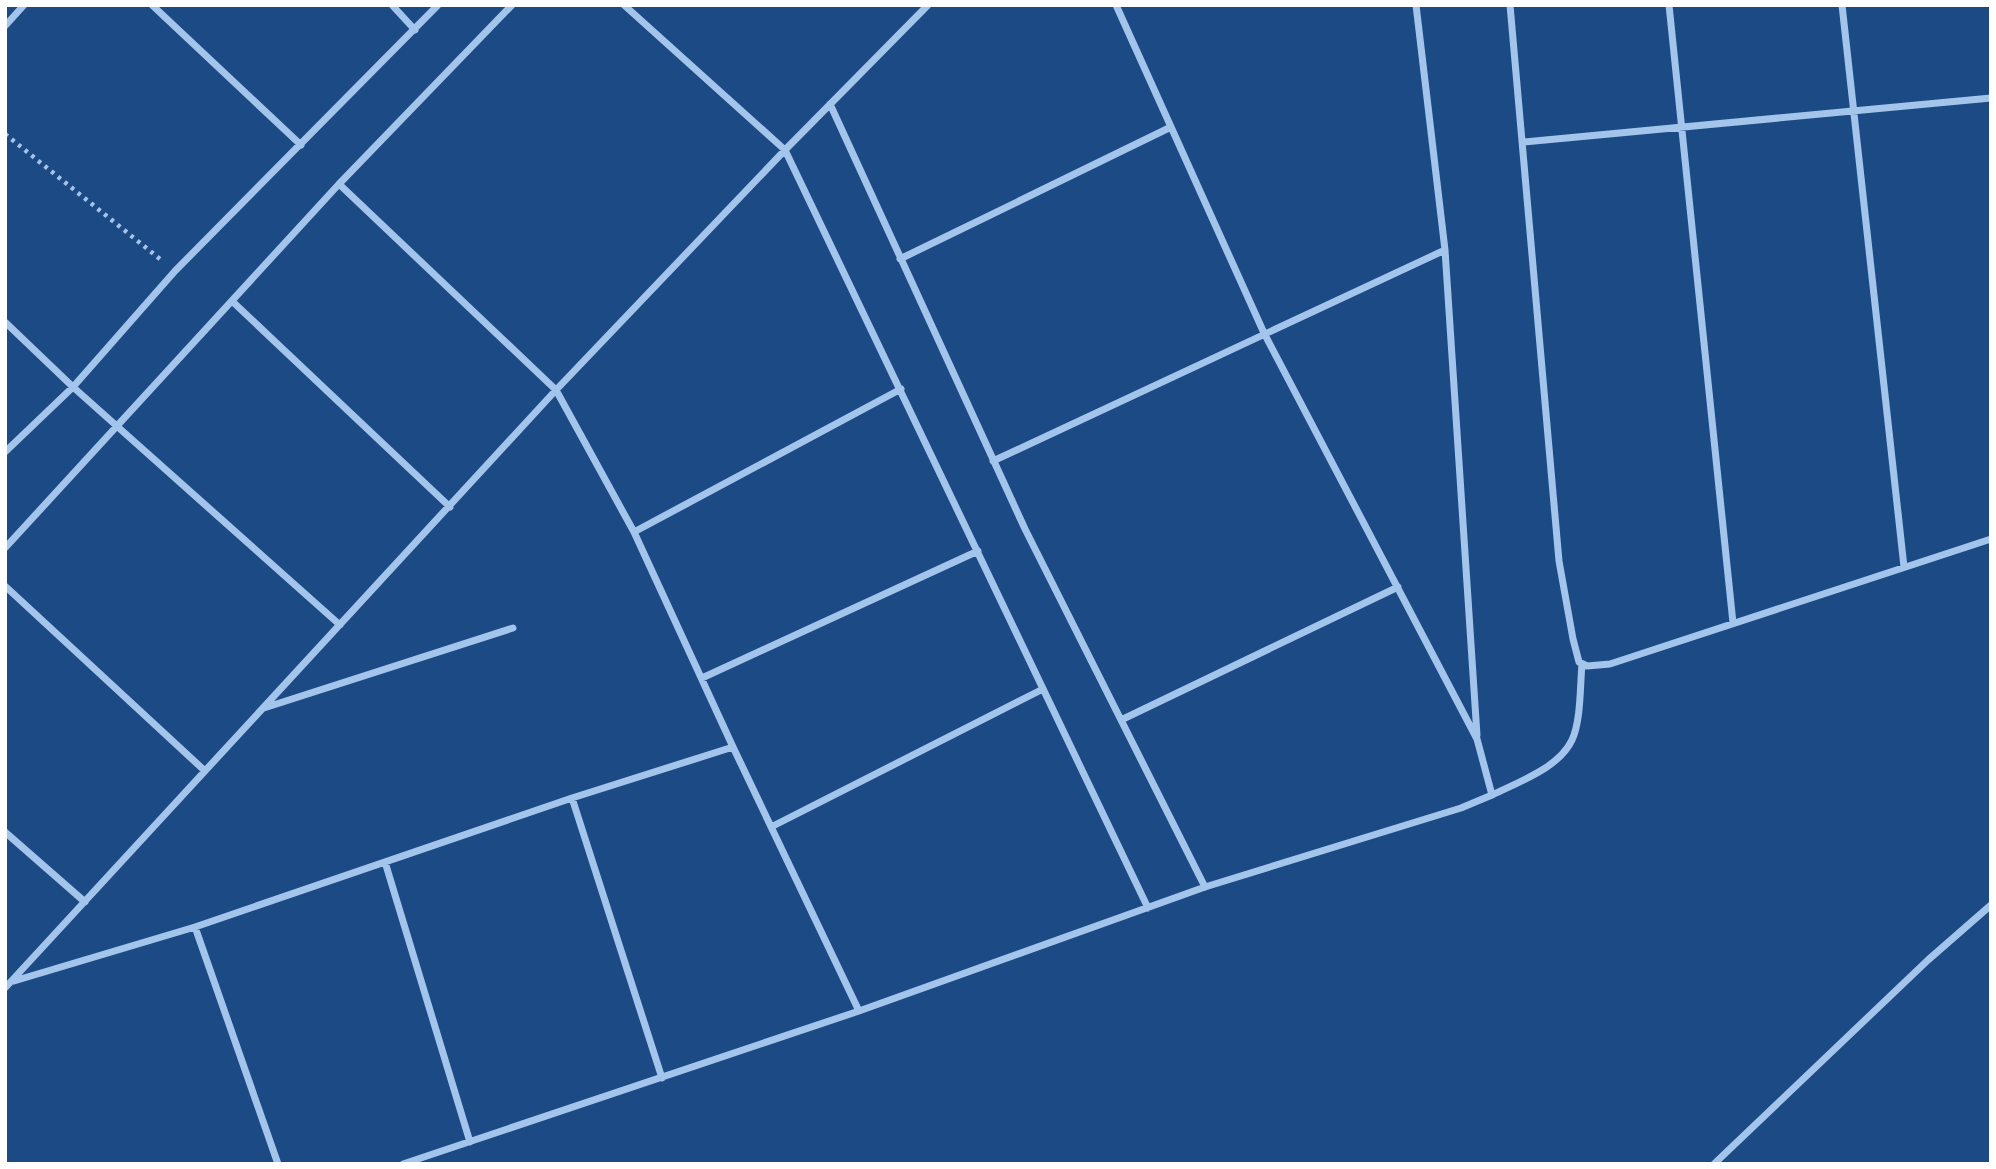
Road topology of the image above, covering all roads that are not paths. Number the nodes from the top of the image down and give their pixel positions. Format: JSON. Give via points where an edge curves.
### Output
{"nodes":[{"id":1,"x":24,"y":5,"type":"edge"},
{"id":2,"x":152,"y":5,"type":"edge"},
{"id":3,"x":391,"y":5,"type":"edge"},
{"id":4,"x":438,"y":5,"type":"edge"},
{"id":5,"x":512,"y":5,"type":"edge"},
{"id":6,"x":624,"y":5,"type":"edge"},
{"id":7,"x":928,"y":5,"type":"edge"},
{"id":8,"x":1116,"y":5,"type":"edge"},
{"id":9,"x":1416,"y":5,"type":"edge"},
{"id":10,"x":1510,"y":5,"type":"edge"},
{"id":11,"x":1669,"y":5,"type":"edge"},
{"id":12,"x":1842,"y":5,"type":"edge"},
{"id":13,"x":5,"y":26,"type":"edge"},
{"id":14,"x":415,"y":30,"type":"junction"},
{"id":15,"x":1991,"y":98,"type":"edge"},
{"id":16,"x":830,"y":104,"type":"junction"},
{"id":17,"x":1853,"y":113,"type":"junction"},
{"id":18,"x":1171,"y":127,"type":"junction"},
{"id":19,"x":1683,"y":127,"type":"junction"},
{"id":20,"x":1524,"y":142,"type":"junction"},
{"id":21,"x":301,"y":145,"type":"junction"},
{"id":22,"x":785,"y":150,"type":"junction"},
{"id":23,"x":339,"y":184,"type":"junction"},
{"id":24,"x":1445,"y":250,"type":"junction"},
{"id":25,"x":900,"y":259,"type":"junction"},
{"id":26,"x":233,"y":302,"type":"junction"},
{"id":27,"x":5,"y":322,"type":"edge"},
{"id":28,"x":1265,"y":333,"type":"junction"},
{"id":29,"x":73,"y":387,"type":"junction"},
{"id":30,"x":901,"y":389,"type":"junction"},
{"id":31,"x":556,"y":390,"type":"junction"},
{"id":32,"x":119,"y":426,"type":"junction"},
{"id":33,"x":5,"y":452,"type":"edge"},
{"id":34,"x":993,"y":461,"type":"junction"},
{"id":35,"x":450,"y":507,"type":"junction"},
{"id":36,"x":634,"y":532,"type":"junction"},
{"id":37,"x":1991,"y":539,"type":"edge"},
{"id":38,"x":5,"y":548,"type":"edge"},
{"id":39,"x":978,"y":551,"type":"junction"},
{"id":40,"x":1904,"y":567,"type":"junction"},
{"id":41,"x":5,"y":586,"type":"edge"},
{"id":42,"x":1398,"y":587,"type":"junction"},
{"id":43,"x":1732,"y":623,"type":"junction"},
{"id":44,"x":340,"y":625,"type":"junction"},
{"id":45,"x":513,"y":628,"type":"dead end"},
{"id":46,"x":1582,"y":664,"type":"junction"},
{"id":47,"x":702,"y":678,"type":"junction"},
{"id":48,"x":1043,"y":689,"type":"junction"},
{"id":49,"x":264,"y":708,"type":"junction"},
{"id":50,"x":1121,"y":720,"type":"junction"},
{"id":51,"x":1477,"y":739,"type":"junction"},
{"id":52,"x":733,"y":747,"type":"junction"},
{"id":53,"x":205,"y":771,"type":"junction"},
{"id":54,"x":1492,"y":795,"type":"junction"},
{"id":55,"x":572,"y":798,"type":"junction"},
{"id":56,"x":771,"y":827,"type":"junction"},
{"id":57,"x":5,"y":832,"type":"edge"},
{"id":58,"x":385,"y":862,"type":"junction"},
{"id":59,"x":1205,"y":887,"type":"junction"},
{"id":60,"x":85,"y":902,"type":"junction"},
{"id":61,"x":1991,"y":905,"type":"edge"},
{"id":62,"x":1148,"y":908,"type":"junction"},
{"id":63,"x":195,"y":927,"type":"junction"},
{"id":64,"x":8,"y":985,"type":"edge"},
{"id":65,"x":859,"y":1011,"type":"junction"},
{"id":66,"x":662,"y":1078,"type":"junction"},
{"id":67,"x":470,"y":1142,"type":"junction"},
{"id":68,"x":278,"y":1164,"type":"edge"},
{"id":69,"x":403,"y":1164,"type":"edge"},
{"id":70,"x":1714,"y":1164,"type":"edge"}],
"edges":[{"from":1,"to":13,"type":"street"},
{"from":2,"to":21,"type":"street"},
{"from":3,"to":14,"type":"street"},
{"from":4,"to":14,"type":"street"},
{"from":5,"to":23,"type":"street"},
{"from":6,"to":22,"type":"street"},
{"from":7,"to":16,"type":"street"},
{"from":8,"to":18,"type":"street"},
{"from":9,"to":24,"type":"street"},
{"from":10,"to":20,"type":"street"},
{"from":11,"to":19,"type":"street"},
{"from":12,"to":17,"type":"street"},
{"from":14,"to":21,"type":"street"},
{"from":15,"to":17,"type":"street"},
{"from":16,"to":22,"type":"street"},
{"from":16,"to":25,"type":"street"},
{"from":17,"to":19,"type":"street"},
{"from":17,"to":40,"type":"street"},
{"from":18,"to":25,"type":"street"},
{"from":18,"to":28,"type":"street"},
{"from":19,"to":20,"type":"street"},
{"from":19,"to":43,"type":"street"},
{"from":20,"to":46,"type":"street","via":[[1559,561],[1576,657]]},
{"from":21,"to":29,"type":"street","via":[[175,271]]},
{"from":22,"to":30,"type":"street"},
{"from":22,"to":31,"type":"street"},
{"from":23,"to":26,"type":"street"},
{"from":23,"to":31,"type":"street"},
{"from":24,"to":28,"type":"street"},
{"from":24,"to":51,"type":"street"},
{"from":25,"to":34,"type":"street"},
{"from":26,"to":32,"type":"street"},
{"from":26,"to":35,"type":"street"},
{"from":27,"to":29,"type":"street"},
{"from":28,"to":34,"type":"street"},
{"from":28,"to":42,"type":"street"},
{"from":29,"to":32,"type":"street"},
{"from":29,"to":33,"type":"street"},
{"from":30,"to":36,"type":"street"},
{"from":30,"to":39,"type":"street"},
{"from":31,"to":35,"type":"street"},
{"from":31,"to":36,"type":"street"},
{"from":32,"to":38,"type":"street"},
{"from":32,"to":44,"type":"street"},
{"from":34,"to":50,"type":"street"},
{"from":35,"to":44,"type":"street"},
{"from":36,"to":47,"type":"street"},
{"from":37,"to":40,"type":"street"},
{"from":39,"to":47,"type":"street"},
{"from":39,"to":48,"type":"street"},
{"from":40,"to":43,"type":"street"},
{"from":41,"to":53,"type":"street"},
{"from":42,"to":50,"type":"street"},
{"from":42,"to":51,"type":"street"},
{"from":43,"to":46,"type":"street","via":[[1610,664]]},
{"from":44,"to":49,"type":"street"},
{"from":45,"to":49,"type":"street"},
{"from":46,"to":54,"type":"street","via":[[1572,742],[1550,763]]},
{"from":47,"to":52,"type":"street"},
{"from":48,"to":56,"type":"street"},
{"from":48,"to":62,"type":"street"},
{"from":49,"to":53,"type":"street"},
{"from":50,"to":59,"type":"street"},
{"from":51,"to":54,"type":"street"},
{"from":52,"to":55,"type":"street"},
{"from":52,"to":56,"type":"street"},
{"from":53,"to":60,"type":"street"},
{"from":54,"to":59,"type":"street"},
{"from":55,"to":58,"type":"street"},
{"from":55,"to":66,"type":"street"},
{"from":56,"to":65,"type":"street"},
{"from":57,"to":60,"type":"street"},
{"from":58,"to":63,"type":"street"},
{"from":58,"to":67,"type":"street"},
{"from":59,"to":62,"type":"street"},
{"from":60,"to":64,"type":"street"},
{"from":61,"to":70,"type":"street"},
{"from":62,"to":65,"type":"street"},
{"from":63,"to":64,"type":"street"},
{"from":63,"to":68,"type":"street"},
{"from":65,"to":66,"type":"street"},
{"from":66,"to":67,"type":"street"},
{"from":67,"to":69,"type":"street"}]}
